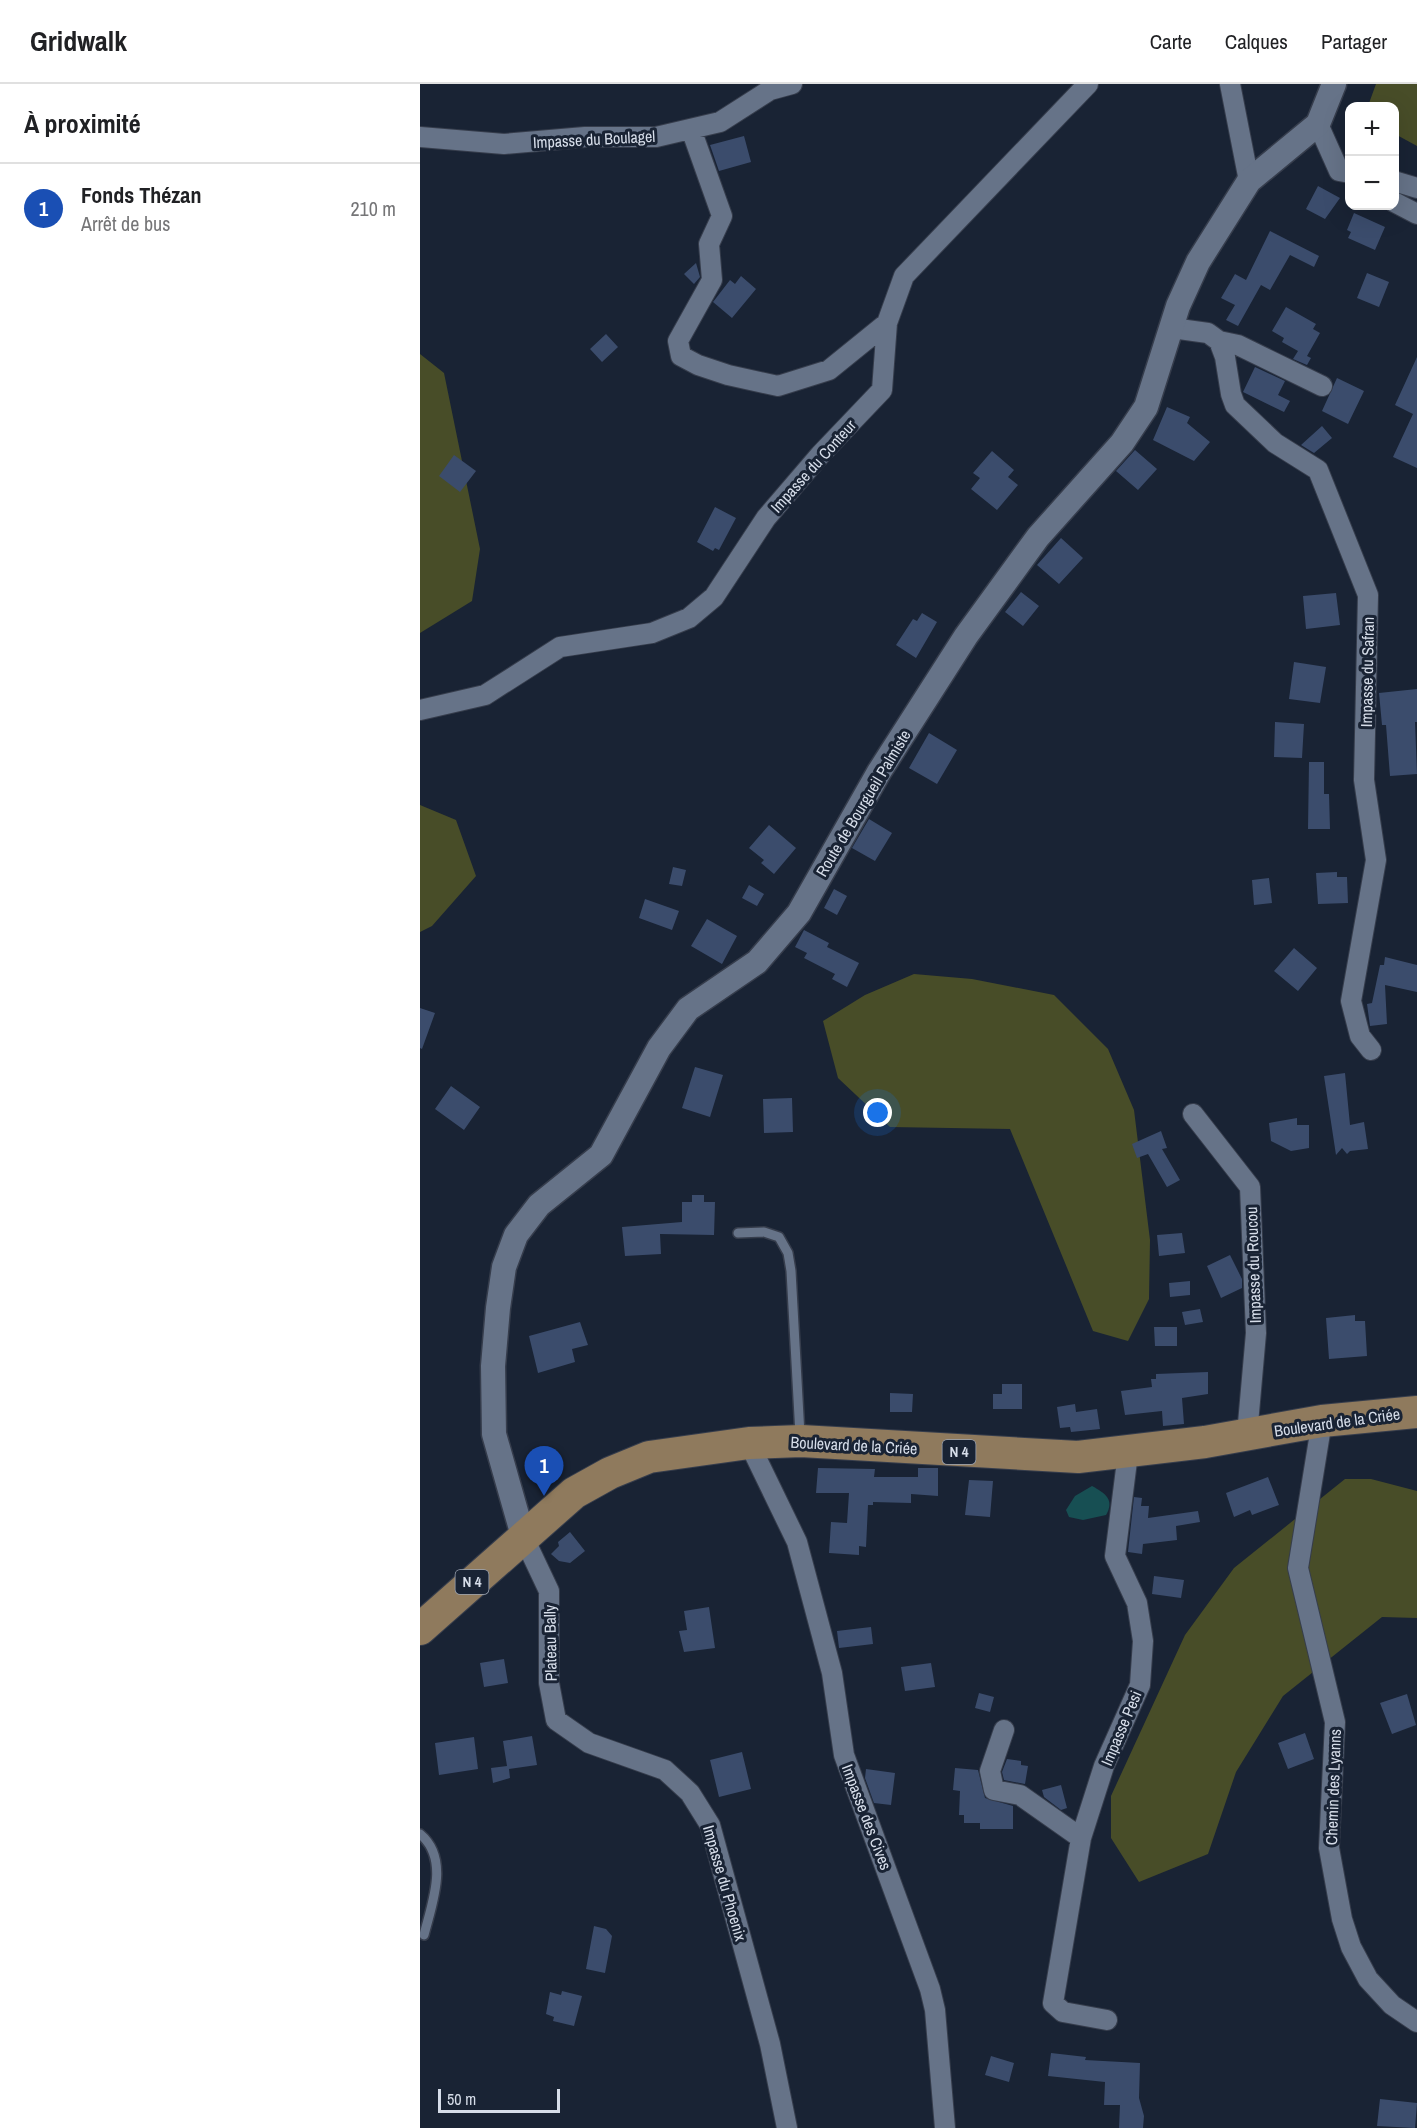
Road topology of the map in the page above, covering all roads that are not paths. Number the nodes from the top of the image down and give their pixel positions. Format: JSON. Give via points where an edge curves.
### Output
{"nodes":[{"id":1,"x":792,"y":84,"type":"edge"},
{"id":2,"x":1088,"y":84,"type":"edge"},
{"id":3,"x":1230,"y":84,"type":"edge"},
{"id":4,"x":1334,"y":84,"type":"edge"},
{"id":5,"x":1318,"y":124,"type":"junction"},
{"id":6,"x":691,"y":129,"type":"junction"},
{"id":7,"x":420,"y":137,"type":"edge"},
{"id":8,"x":1345,"y":171,"type":"edge"},
{"id":9,"x":1249,"y":181,"type":"junction"},
{"id":10,"x":1399,"y":182,"type":"edge"},
{"id":11,"x":1417,"y":188,"type":"edge"},
{"id":12,"x":1399,"y":204,"type":"edge"},
{"id":13,"x":1417,"y":214,"type":"edge"},
{"id":14,"x":887,"y":323,"type":"junction"},
{"id":15,"x":1172,"y":328,"type":"junction"},
{"id":16,"x":1219,"y":341,"type":"junction"},
{"id":17,"x":1322,"y":386,"type":"dead end"},
{"id":18,"x":420,"y":710,"type":"edge"},
{"id":19,"x":1371,"y":1050,"type":"dead end"},
{"id":20,"x":1193,"y":1114,"type":"dead end"},
{"id":21,"x":738,"y":1233,"type":"dead end"},
{"id":22,"x":1417,"y":1412,"type":"edge"},
{"id":23,"x":1322,"y":1421,"type":"junction"},
{"id":24,"x":1247,"y":1436,"type":"junction"},
{"id":25,"x":801,"y":1441,"type":"junction"},
{"id":26,"x":749,"y":1443,"type":"junction"},
{"id":27,"x":1128,"y":1453,"type":"junction"},
{"id":28,"x":523,"y":1536,"type":"junction"},
{"id":29,"x":420,"y":1629,"type":"edge"},
{"id":30,"x":556,"y":1720,"type":"joint"},
{"id":31,"x":1004,"y":1731,"type":"dead end"},
{"id":32,"x":420,"y":1834,"type":"edge"},
{"id":33,"x":1081,"y":1838,"type":"junction"},
{"id":34,"x":424,"y":1935,"type":"dead end"},
{"id":35,"x":1107,"y":2020,"type":"dead end"},
{"id":36,"x":1417,"y":2022,"type":"edge"},
{"id":37,"x":787,"y":2128,"type":"edge"},
{"id":38,"x":945,"y":2128,"type":"edge"}],
"edges":[{"from":1,"to":6,"type":"street","name":"Impasse du Boulagel","via":[[770,90],[720,122]]},
{"from":2,"to":14,"type":"street","name":"Impasse du Conteur","via":[[904,276]]},
{"from":3,"to":9,"type":"street"},
{"from":4,"to":5,"type":"street","name":"Route de Bourgueil Palmiste"},
{"from":5,"to":8,"type":"street"},
{"from":5,"to":9,"type":"street","name":"Route de Bourgueil Palmiste"},
{"from":6,"to":7,"type":"street","name":"Impasse du Boulagel","via":[[656,137],[585,137],[504,144]]},
{"from":6,"to":14,"type":"street","via":[[722,216],[710,244],[712,280],[678,341],[681,356],[728,375],[778,386],[828,370]]},
{"from":9,"to":15,"type":"street","name":"Route de Bourgueil Palmiste","via":[[1198,262]]},
{"from":10,"to":11,"type":"street"},
{"from":12,"to":13,"type":"street"},
{"from":14,"to":18,"type":"street","name":"Impasse du Conteur","via":[[882,390],[820,454],[766,518],[714,597],[689,618],[652,633],[560,646],[485,695]]},
{"from":15,"to":16,"type":"street","via":[[1208,333]]},
{"from":15,"to":28,"type":"street","name":"Route de Bourgueil Palmiste","via":[[1146,407],[1122,443],[1038,537],[966,636],[879,772],[799,913],[758,962],[688,1009],[659,1048],[601,1155],[538,1205],[516,1235],[504,1267],[498,1308],[493,1366],[494,1434]]},
{"from":16,"to":17,"type":"street","via":[[1238,345]]},
{"from":16,"to":19,"type":"street","name":"Impasse du Safran","via":[[1235,405],[1275,443],[1318,470],[1368,595],[1364,780],[1376,860],[1351,1001],[1360,1036]]},
{"from":20,"to":24,"type":"street","name":"Impasse du Roucou","via":[[1250,1187],[1256,1333]]},
{"from":21,"to":25,"type":"lane","via":[[764,1232],[779,1237],[788,1253]]},
{"from":22,"to":23,"type":"main road","name":"Boulevard de la Criée","number":"N 4"},
{"from":23,"to":24,"type":"main road","name":"Boulevard de la Criée","number":"N 4"},
{"from":23,"to":36,"type":"street","name":"Chemin des Lyanns","via":[[1298,1568],[1335,1722],[1329,1848],[1351,1947],[1368,1979],[1392,2005]]},
{"from":24,"to":27,"type":"main road","name":"Boulevard de la Criée","number":"N 4"},
{"from":25,"to":26,"type":"main road","name":"Boulevard de la Criée","number":"N 4"},
{"from":25,"to":27,"type":"main road","name":"Boulevard de la Criée","number":"N 4","via":[[1078,1458]]},
{"from":26,"to":28,"type":"main road","name":"Boulevard de la Criée","number":"N 4","via":[[649,1457],[610,1473],[574,1493]]},
{"from":26,"to":38,"type":"street","name":"Impasse des Cives","via":[[797,1542],[832,1673],[844,1755],[930,1989]]},
{"from":27,"to":33,"type":"street","name":"Impasse Pesi","via":[[1115,1556],[1137,1603],[1143,1641],[1140,1685],[1104,1766]]},
{"from":28,"to":29,"type":"main road","name":"Boulevard de la Criée","number":"N 4"},
{"from":28,"to":30,"type":"street","name":"Plateau Bally","via":[[549,1591],[549,1672]]},
{"from":30,"to":37,"type":"street","name":"Impasse du Phoenix","via":[[589,1743],[665,1770],[690,1793],[711,1825],[770,2044]]},
{"from":31,"to":33,"type":"street","via":[[990,1771],[994,1790],[1020,1796]]},
{"from":32,"to":34,"type":"lane","via":[[436,1858],[436,1888]]},
{"from":33,"to":35,"type":"street","name":"Impasse Pesi","via":[[1053,2003],[1063,2012]]}]}
